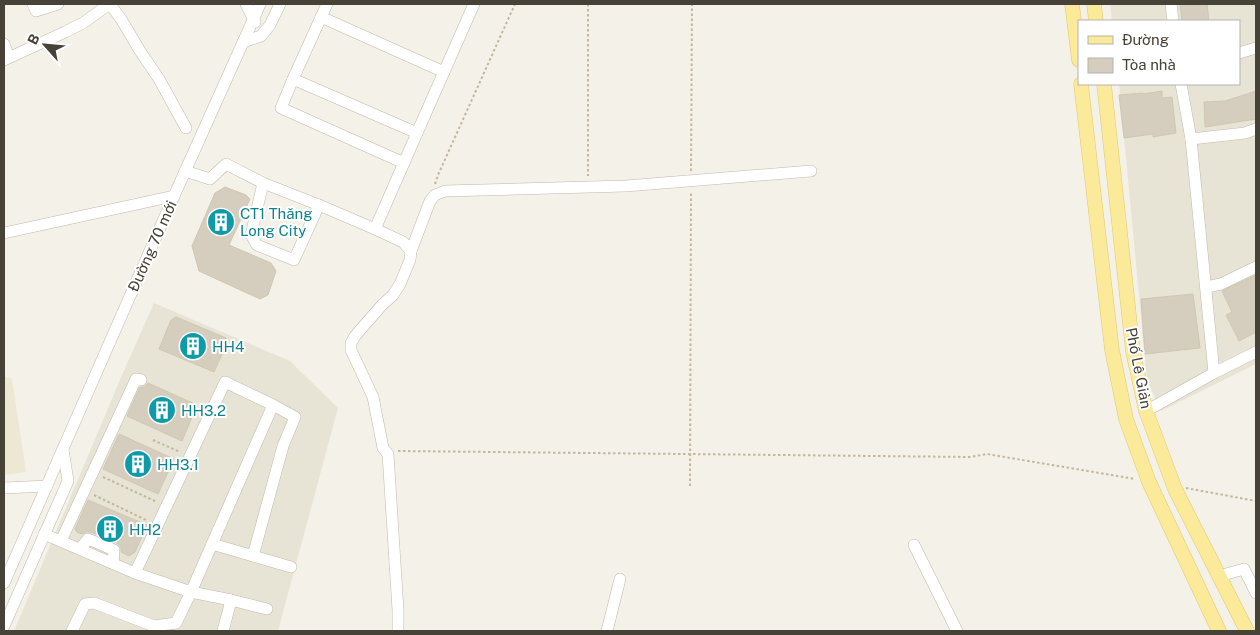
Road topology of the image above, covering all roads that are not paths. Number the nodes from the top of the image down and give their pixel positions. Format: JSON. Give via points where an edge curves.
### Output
{"nodes":[{"id":1,"x":33,"y":4,"type":"edge"},
{"id":2,"x":58,"y":4,"type":"edge"},
{"id":3,"x":108,"y":4,"type":"edge"},
{"id":4,"x":246,"y":4,"type":"edge"},
{"id":5,"x":259,"y":4,"type":"edge"},
{"id":6,"x":280,"y":4,"type":"edge"},
{"id":7,"x":327,"y":4,"type":"edge"},
{"id":8,"x":1072,"y":4,"type":"edge"},
{"id":9,"x":1094,"y":4,"type":"edge"},
{"id":10,"x":1171,"y":4,"type":"edge"},
{"id":11,"x":469,"y":5,"type":"edge"},
{"id":12,"x":321,"y":17,"type":"junction"},
{"id":13,"x":254,"y":20,"type":"junction"},
{"id":14,"x":1096,"y":20,"type":"edge"},
{"id":15,"x":1173,"y":20,"type":"edge"},
{"id":16,"x":270,"y":25,"type":"junction"},
{"id":17,"x":261,"y":36,"type":"junction"},
{"id":18,"x":243,"y":42,"type":"junction"},
{"id":19,"x":4,"y":44,"type":"edge"},
{"id":20,"x":1256,"y":48,"type":"edge"},
{"id":21,"x":1078,"y":52,"type":"edge"},
{"id":22,"x":1240,"y":53,"type":"edge"},
{"id":23,"x":6,"y":58,"type":"edge"},
{"id":24,"x":444,"y":72,"type":"junction"},
{"id":25,"x":292,"y":79,"type":"junction"},
{"id":26,"x":1082,"y":85,"type":"edge"},
{"id":27,"x":1104,"y":85,"type":"edge"},
{"id":28,"x":1182,"y":85,"type":"edge"},
{"id":29,"x":186,"y":128,"type":"dead end"},
{"id":30,"x":1256,"y":128,"type":"edge"},
{"id":31,"x":417,"y":133,"type":"junction"},
{"id":32,"x":1191,"y":139,"type":"junction"},
{"id":33,"x":404,"y":163,"type":"junction"},
{"id":34,"x":185,"y":171,"type":"junction"},
{"id":35,"x":811,"y":171,"type":"dead end"},
{"id":36,"x":263,"y":183,"type":"junction"},
{"id":37,"x":174,"y":196,"type":"junction"},
{"id":38,"x":319,"y":205,"type":"junction"},
{"id":39,"x":375,"y":229,"type":"junction"},
{"id":40,"x":4,"y":234,"type":"edge"},
{"id":41,"x":411,"y":252,"type":"junction"},
{"id":42,"x":1256,"y":267,"type":"edge"},
{"id":43,"x":1206,"y":287,"type":"junction"},
{"id":44,"x":1256,"y":352,"type":"edge"},
{"id":45,"x":1214,"y":373,"type":"junction"},
{"id":46,"x":141,"y":380,"type":"dead end"},
{"id":47,"x":273,"y":405,"type":"junction"},
{"id":48,"x":1146,"y":411,"type":"junction"},
{"id":49,"x":62,"y":450,"type":"junction"},
{"id":50,"x":47,"y":486,"type":"junction"},
{"id":51,"x":4,"y":488,"type":"edge"},
{"id":52,"x":44,"y":534,"type":"junction"},
{"id":53,"x":61,"y":541,"type":"junction"},
{"id":54,"x":212,"y":544,"type":"junction"},
{"id":55,"x":914,"y":545,"type":"dead end"},
{"id":56,"x":253,"y":556,"type":"junction"},
{"id":57,"x":291,"y":567,"type":"dead end"},
{"id":58,"x":135,"y":573,"type":"junction"},
{"id":59,"x":1219,"y":576,"type":"junction"},
{"id":60,"x":620,"y":579,"type":"dead end"},
{"id":61,"x":4,"y":583,"type":"edge"},
{"id":62,"x":191,"y":592,"type":"junction"},
{"id":63,"x":1256,"y":594,"type":"edge"},
{"id":64,"x":230,"y":600,"type":"junction"},
{"id":65,"x":267,"y":608,"type":"dead end"},
{"id":66,"x":4,"y":626,"type":"edge"},
{"id":67,"x":72,"y":631,"type":"edge"},
{"id":68,"x":223,"y":631,"type":"edge"},
{"id":69,"x":398,"y":631,"type":"edge"},
{"id":70,"x":607,"y":631,"type":"edge"},
{"id":71,"x":957,"y":631,"type":"edge"},
{"id":72,"x":1219,"y":631,"type":"edge"},
{"id":73,"x":1247,"y":631,"type":"edge"}],
"edges":[{"from":1,"to":2,"type":"street","via":[[36,11]]},
{"from":3,"to":23,"type":"street","via":[[83,23]]},
{"from":3,"to":29,"type":"street","via":[[117,12]]},
{"from":4,"to":13,"type":"street"},
{"from":5,"to":13,"type":"street","name":"Đường 70 mới"},
{"from":5,"to":16,"type":"street"},
{"from":6,"to":16,"type":"street"},
{"from":7,"to":12,"type":"street"},
{"from":8,"to":21,"type":"main road"},
{"from":9,"to":14,"type":"main road"},
{"from":10,"to":15,"type":"street"},
{"from":11,"to":24,"type":"street"},
{"from":12,"to":24,"type":"street"},
{"from":12,"to":25,"type":"street"},
{"from":13,"to":17,"type":"street"},
{"from":13,"to":18,"type":"street","name":"Đường 70 mới"},
{"from":16,"to":17,"type":"street"},
{"from":17,"to":18,"type":"street"},
{"from":18,"to":34,"type":"street","name":"Đường 70 mới"},
{"from":19,"to":23,"type":"street"},
{"from":20,"to":22,"type":"street"},
{"from":24,"to":31,"type":"street"},
{"from":25,"to":31,"type":"street"},
{"from":25,"to":33,"type":"street","via":[[281,108]]},
{"from":26,"to":72,"type":"main road","name":"Phố Lê Giản","via":[[1112,350],[1126,420],[1148,482]]},
{"from":27,"to":48,"type":"main road","name":"Phố Lê Giản","via":[[1133,352]]},
{"from":28,"to":32,"type":"street"},
{"from":30,"to":32,"type":"street","via":[[1244,133]]},
{"from":31,"to":33,"type":"street"},
{"from":32,"to":43,"type":"street"},
{"from":33,"to":39,"type":"street"},
{"from":34,"to":36,"type":"street","via":[[210,179],[226,164]]},
{"from":34,"to":37,"type":"street","name":"Đường 70 mới"},
{"from":35,"to":41,"type":"street","via":[[626,186],[445,191],[435,194],[430,201]]},
{"from":36,"to":38,"type":"street"},
{"from":36,"to":38,"type":"street","via":[[251,235],[256,245],[294,260]]},
{"from":37,"to":40,"type":"street"},
{"from":37,"to":49,"type":"street","name":"Đường 70 mới"},
{"from":38,"to":39,"type":"street"},
{"from":39,"to":41,"type":"street","via":[[403,242]]},
{"from":41,"to":69,"type":"street","via":[[408,268],[393,295],[351,343],[351,350],[373,397],[383,448],[388,454]]},
{"from":42,"to":43,"type":"street","via":[[1221,284]]},
{"from":43,"to":45,"type":"street"},
{"from":44,"to":45,"type":"street"},
{"from":45,"to":48,"type":"street"},
{"from":46,"to":53,"type":"street","via":[[136,379]]},
{"from":47,"to":54,"type":"street"},
{"from":47,"to":56,"type":"street","via":[[295,417],[283,446]]},
{"from":47,"to":58,"type":"street","via":[[225,382]]},
{"from":48,"to":59,"type":"main road","name":"Phố Lê Giản","via":[[1174,485]]},
{"from":49,"to":50,"type":"street","name":"Đường 70 mới"},
{"from":49,"to":52,"type":"street","via":[[68,481]]},
{"from":50,"to":51,"type":"street"},
{"from":50,"to":61,"type":"street","name":"Đường 70 mới"},
{"from":52,"to":53,"type":"street"},
{"from":52,"to":66,"type":"street"},
{"from":53,"to":58,"type":"street"},
{"from":54,"to":56,"type":"street"},
{"from":54,"to":62,"type":"street"},
{"from":55,"to":71,"type":"street"},
{"from":56,"to":57,"type":"street"},
{"from":58,"to":62,"type":"street"},
{"from":59,"to":63,"type":"street","via":[[1244,569]]},
{"from":59,"to":73,"type":"main road","name":"Phố Lê Giản"},
{"from":60,"to":70,"type":"street"},
{"from":62,"to":64,"type":"street"},
{"from":62,"to":67,"type":"street","via":[[176,623],[154,626],[94,603],[85,604]]},
{"from":64,"to":65,"type":"street"},
{"from":64,"to":68,"type":"street"}]}
